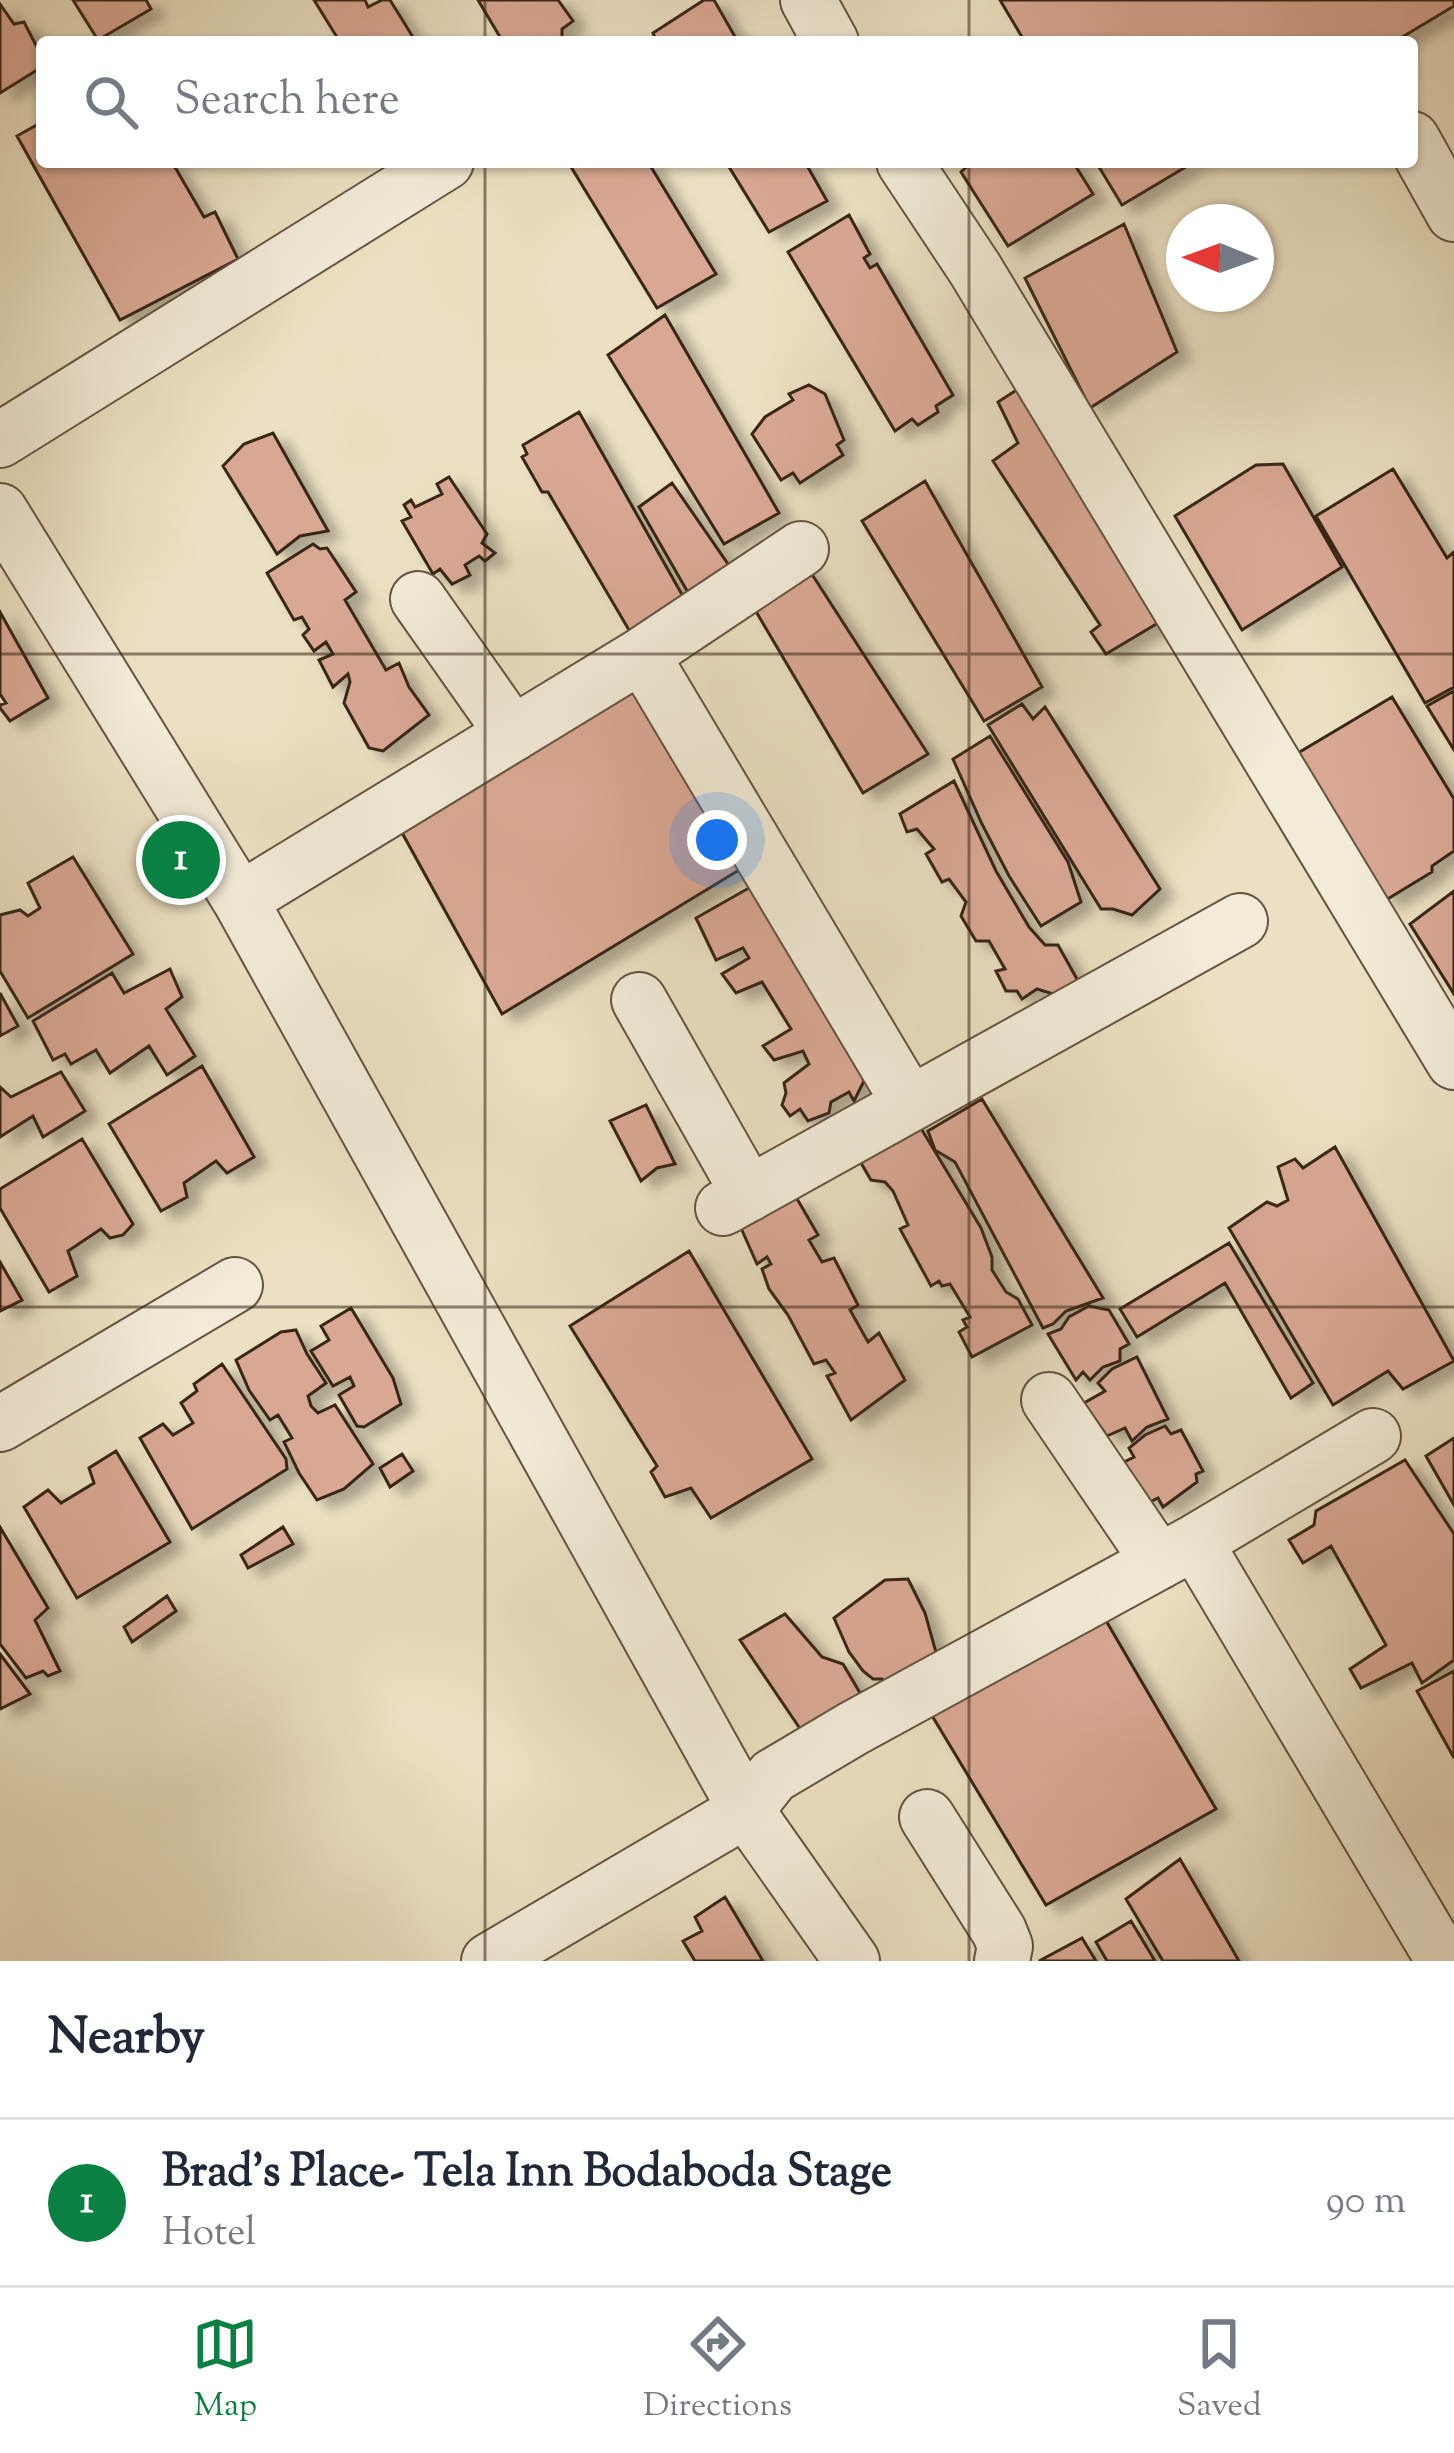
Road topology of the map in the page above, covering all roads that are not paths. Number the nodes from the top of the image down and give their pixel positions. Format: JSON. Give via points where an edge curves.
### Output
{"nodes":[{"id":1,"x":808,"y":0,"type":"edge"},
{"id":2,"x":828,"y":36,"type":"edge"},
{"id":3,"x":1418,"y":150,"type":"edge"},
{"id":4,"x":436,"y":168,"type":"edge"},
{"id":5,"x":908,"y":168,"type":"edge"},
{"id":6,"x":1454,"y":214,"type":"edge"},
{"id":7,"x":0,"y":440,"type":"edge"},
{"id":8,"x":0,"y":511,"type":"edge"},
{"id":9,"x":801,"y":549,"type":"dead end"},
{"id":10,"x":418,"y":598,"type":"dead end"},
{"id":11,"x":642,"y":655,"type":"junction"},
{"id":12,"x":514,"y":734,"type":"junction"},
{"id":13,"x":240,"y":900,"type":"junction"},
{"id":14,"x":1240,"y":921,"type":"dead end"},
{"id":15,"x":639,"y":1000,"type":"dead end"},
{"id":16,"x":1454,"y":1062,"type":"edge"},
{"id":17,"x":910,"y":1104,"type":"junction"},
{"id":18,"x":235,"y":1285,"type":"dead end"},
{"id":19,"x":1049,"y":1400,"type":"dead end"},
{"id":20,"x":0,"y":1424,"type":"edge"},
{"id":21,"x":1373,"y":1436,"type":"dead end"},
{"id":22,"x":1177,"y":1552,"type":"junction"},
{"id":23,"x":746,"y":1810,"type":"junction"},
{"id":24,"x":927,"y":1817,"type":"dead end"},
{"id":25,"x":489,"y":1961,"type":"edge"},
{"id":26,"x":852,"y":1961,"type":"edge"},
{"id":27,"x":1002,"y":1961,"type":"edge"},
{"id":28,"x":1444,"y":1961,"type":"edge"}],
"edges":[{"from":1,"to":2,"type":"street"},
{"from":3,"to":6,"type":"street"},
{"from":4,"to":7,"type":"street"},
{"from":5,"to":16,"type":"street"},
{"from":8,"to":13,"type":"street"},
{"from":9,"to":11,"type":"street"},
{"from":10,"to":12,"type":"street"},
{"from":11,"to":12,"type":"street"},
{"from":11,"to":17,"type":"street"},
{"from":12,"to":13,"type":"street"},
{"from":13,"to":23,"type":"street"},
{"from":14,"to":17,"type":"street"},
{"from":15,"to":17,"type":"street","via":[[736,1201]]},
{"from":18,"to":20,"type":"street"},
{"from":19,"to":22,"type":"street"},
{"from":21,"to":22,"type":"street"},
{"from":22,"to":23,"type":"street","via":[[773,1776]]},
{"from":22,"to":28,"type":"street"},
{"from":23,"to":25,"type":"street"},
{"from":23,"to":26,"type":"street"},
{"from":24,"to":27,"type":"street","via":[[999,1931]]}]}
